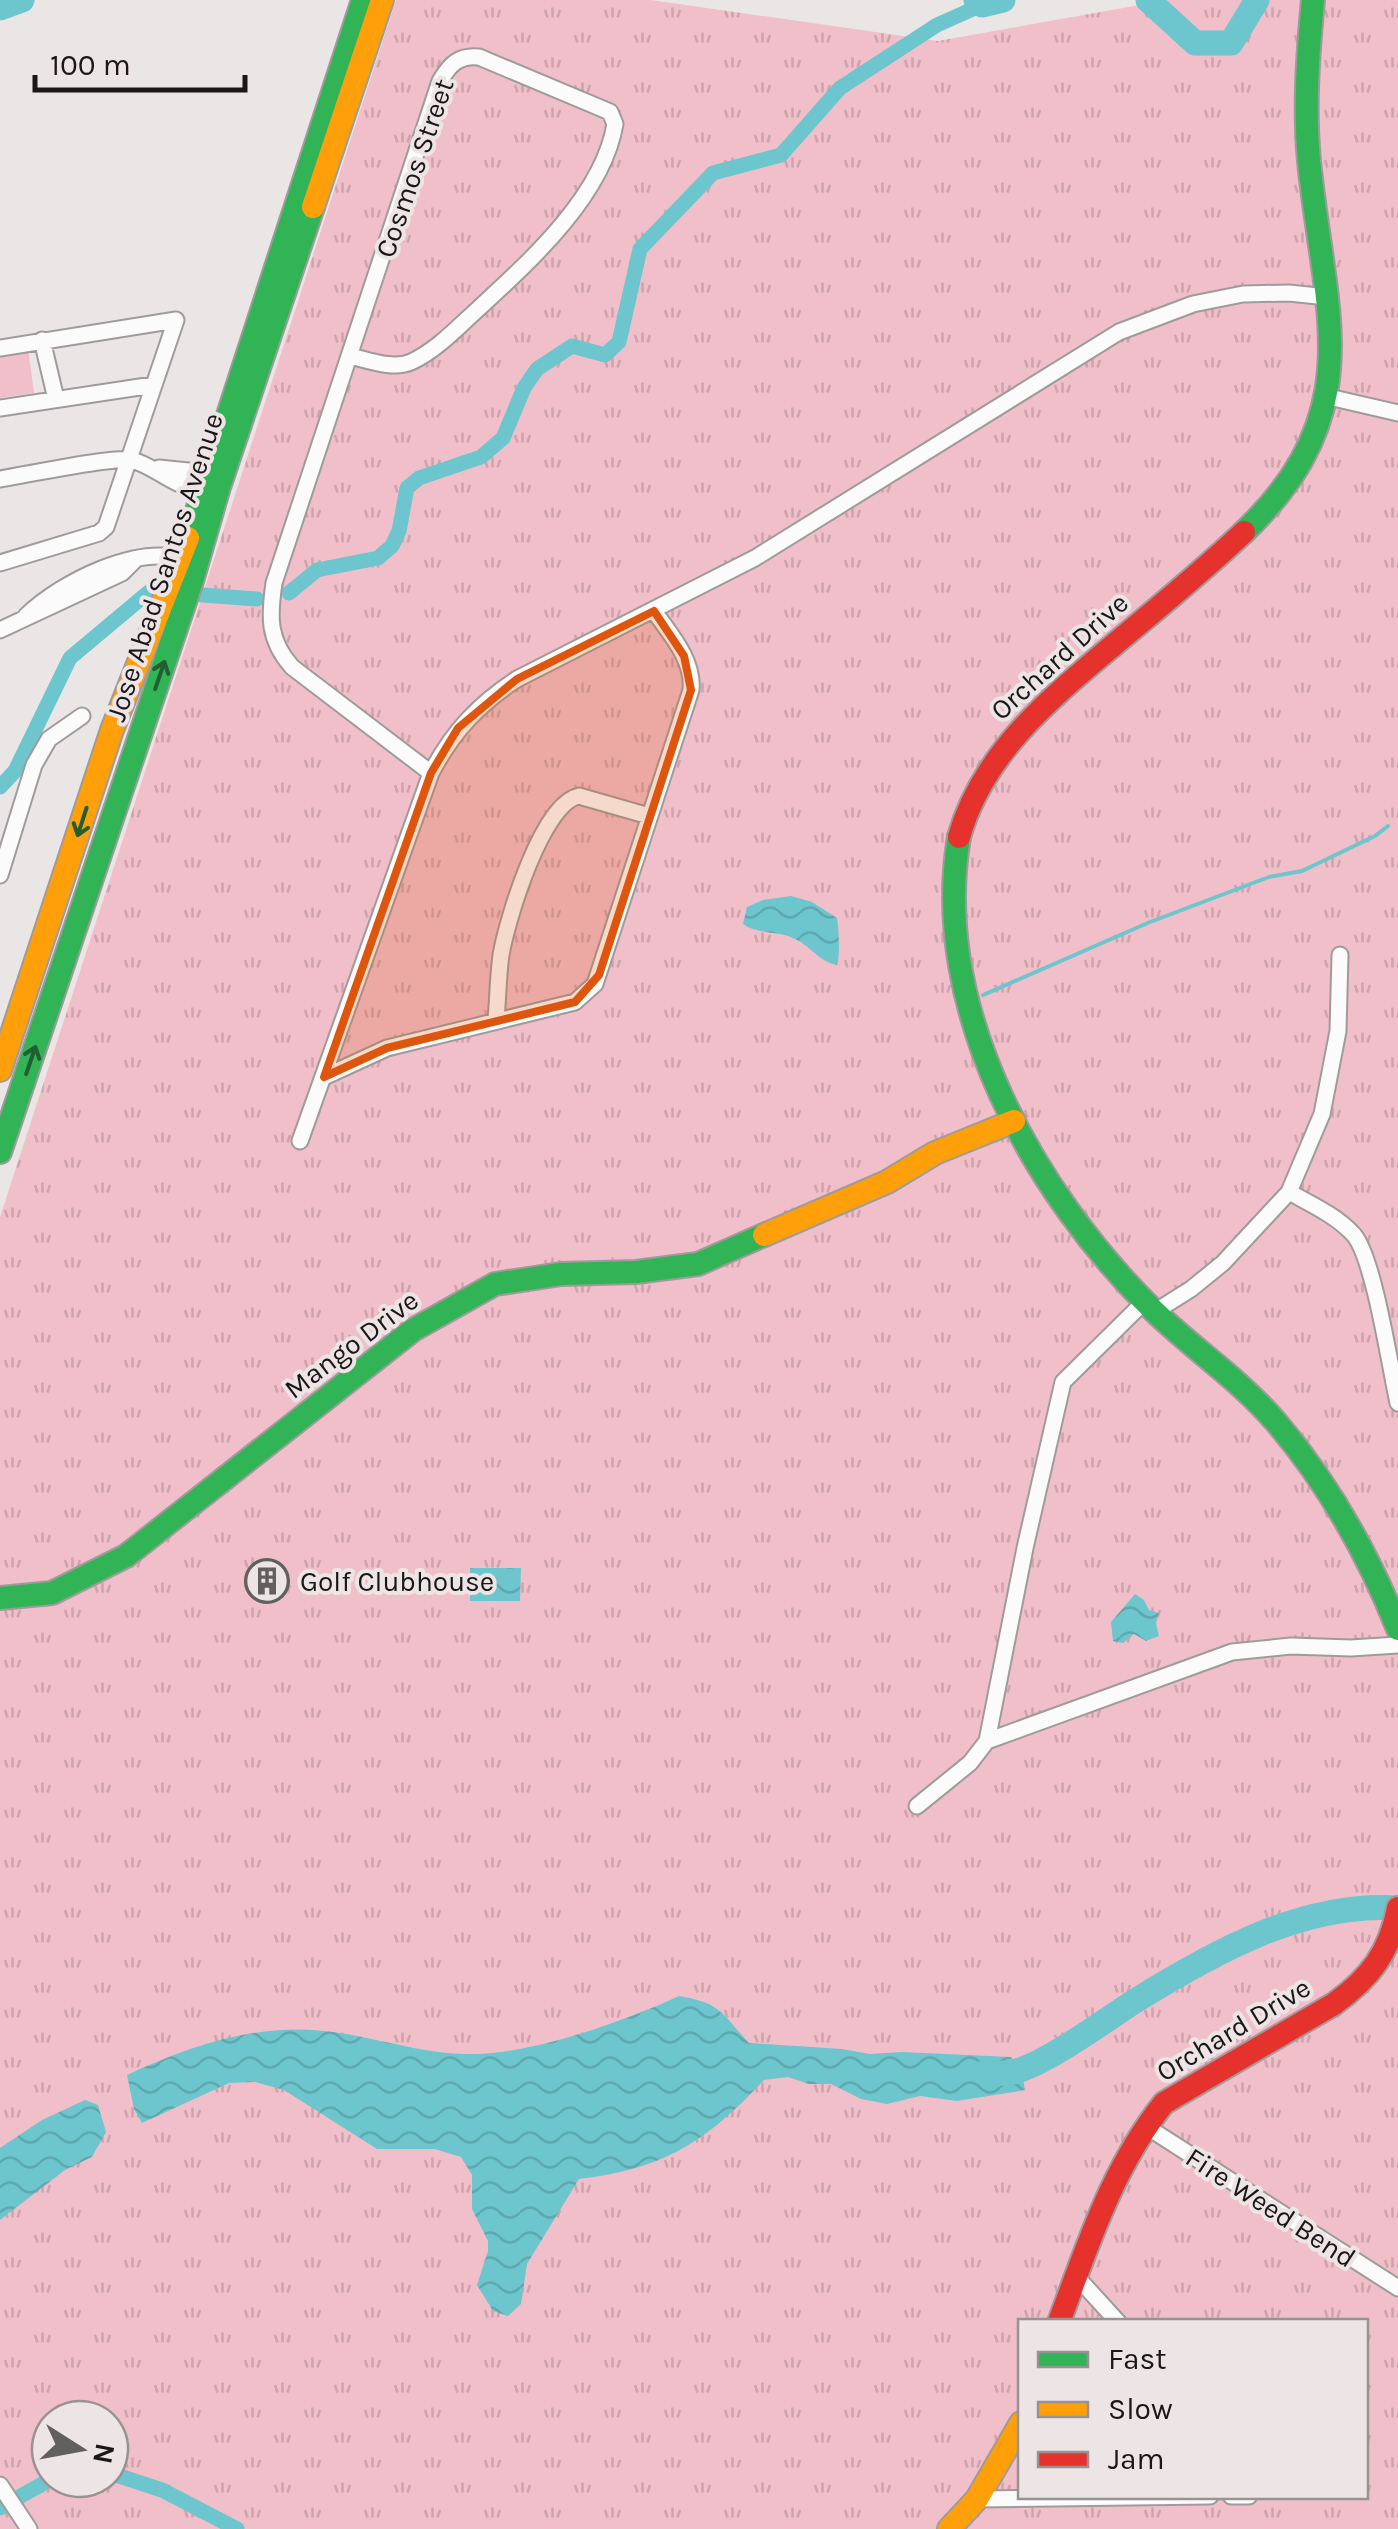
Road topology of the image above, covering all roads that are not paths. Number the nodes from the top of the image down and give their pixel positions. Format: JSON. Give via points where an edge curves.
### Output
{"nodes":[{"id":1,"x":363,"y":0,"type":"edge"},
{"id":2,"x":382,"y":0,"type":"edge"},
{"id":3,"x":1313,"y":0,"type":"edge"},
{"id":4,"x":1328,"y":297,"type":"junction"},
{"id":5,"x":42,"y":340,"type":"junction"},
{"id":6,"x":0,"y":348,"type":"edge"},
{"id":7,"x":350,"y":356,"type":"junction"},
{"id":8,"x":154,"y":385,"type":"junction"},
{"id":9,"x":1328,"y":397,"type":"junction"},
{"id":10,"x":56,"y":399,"type":"junction"},
{"id":11,"x":0,"y":408,"type":"edge"},
{"id":12,"x":1398,"y":413,"type":"edge"},
{"id":13,"x":128,"y":459,"type":"junction"},
{"id":14,"x":0,"y":479,"type":"edge"},
{"id":15,"x":209,"y":484,"type":"junction"},
{"id":16,"x":0,"y":563,"type":"edge"},
{"id":17,"x":186,"y":570,"type":"junction"},
{"id":18,"x":172,"y":611,"type":"junction"},
{"id":19,"x":654,"y":611,"type":"junction"},
{"id":20,"x":0,"y":630,"type":"edge"},
{"id":21,"x":82,"y":716,"type":"dead end"},
{"id":22,"x":431,"y":772,"type":"junction"},
{"id":23,"x":650,"y":816,"type":"junction"},
{"id":24,"x":0,"y":876,"type":"edge"},
{"id":25,"x":1340,"y":954,"type":"dead end"},
{"id":26,"x":496,"y":1019,"type":"junction"},
{"id":27,"x":0,"y":1070,"type":"edge"},
{"id":28,"x":324,"y":1078,"type":"junction"},
{"id":29,"x":1017,"y":1128,"type":"junction"},
{"id":30,"x":300,"y":1141,"type":"dead end"},
{"id":31,"x":0,"y":1152,"type":"edge"},
{"id":32,"x":1288,"y":1192,"type":"junction"},
{"id":33,"x":1150,"y":1306,"type":"junction"},
{"id":34,"x":1398,"y":1403,"type":"edge"},
{"id":35,"x":0,"y":1598,"type":"edge"},
{"id":36,"x":1398,"y":1629,"type":"edge"},
{"id":37,"x":1398,"y":1645,"type":"edge"},
{"id":38,"x":987,"y":1741,"type":"junction"},
{"id":39,"x":917,"y":1806,"type":"dead end"},
{"id":40,"x":1398,"y":1908,"type":"edge"},
{"id":41,"x":1144,"y":2125,"type":"junction"},
{"id":42,"x":1076,"y":2276,"type":"junction"},
{"id":43,"x":1398,"y":2288,"type":"edge"},
{"id":44,"x":1061,"y":2319,"type":"edge"},
{"id":45,"x":1115,"y":2319,"type":"edge"},
{"id":46,"x":1018,"y":2427,"type":"edge"},
{"id":47,"x":2,"y":2489,"type":"edge"},
{"id":48,"x":1018,"y":2498,"type":"edge"},
{"id":49,"x":977,"y":2499,"type":"junction"},
{"id":50,"x":29,"y":2529,"type":"edge"},
{"id":51,"x":948,"y":2529,"type":"edge"}],
"edges":[{"from":1,"to":15,"type":"street","name":"Jose Abad Santos Avenue"},
{"from":2,"to":15,"type":"street","name":"Jose Abad Santos Avenue"},
{"from":3,"to":4,"type":"street","name":"Orchard Drive","via":[[1306,107]]},
{"from":4,"to":9,"type":"street","name":"Orchard Drive"},
{"from":4,"to":19,"type":"street","via":[[1243,294],[1134,325],[756,558]]},
{"from":5,"to":6,"type":"street"},
{"from":5,"to":8,"type":"street","via":[[174,318]]},
{"from":5,"to":10,"type":"street"},
{"from":7,"to":7,"type":"street","name":"Cosmos Street","via":[[440,81],[453,62],[479,57],[610,112],[615,124],[609,146],[548,244],[442,342],[408,364]]},
{"from":7,"to":22,"type":"street","name":"Cosmos Street","via":[[274,583],[272,634],[292,667]]},
{"from":8,"to":10,"type":"street"},
{"from":8,"to":13,"type":"street"},
{"from":9,"to":12,"type":"street"},
{"from":9,"to":29,"type":"street","name":"Orchard Drive","via":[[1313,443],[1273,504],[1039,708],[978,786],[958,838],[952,914],[966,996]]},
{"from":10,"to":11,"type":"street"},
{"from":13,"to":14,"type":"street"},
{"from":13,"to":15,"type":"street"},
{"from":13,"to":16,"type":"street","via":[[106,528]]},
{"from":15,"to":17,"type":"street","name":"Jose Abad Santos Avenue"},
{"from":17,"to":18,"type":"street","name":"Jose Abad Santos Avenue"},
{"from":17,"to":20,"type":"street","via":[[168,553],[136,559],[122,573]]},
{"from":18,"to":27,"type":"street","name":"Jose Abad Santos Avenue","one_way":true,"via":[[112,730]]},
{"from":31,"to":18,"type":"street","name":"Jose Abad Santos Avenue","one_way":true},
{"from":19,"to":22,"type":"street","via":[[485,700]]},
{"from":19,"to":23,"type":"street","via":[[684,656],[692,690]]},
{"from":21,"to":24,"type":"street","via":[[49,739],[34,766]]},
{"from":22,"to":28,"type":"street"},
{"from":23,"to":26,"type":"street","via":[[596,984],[576,1002]]},
{"from":23,"to":26,"type":"street","via":[[580,796],[556,814],[512,910]]},
{"from":25,"to":32,"type":"street","via":[[1338,1032],[1322,1114]]},
{"from":26,"to":28,"type":"street","via":[[387,1048]]},
{"from":28,"to":30,"type":"street"},
{"from":29,"to":33,"type":"street","name":"Orchard Drive","via":[[1086,1230]]},
{"from":29,"to":35,"type":"street","name":"Mango Drive","via":[[935,1153],[887,1182],[698,1264],[495,1284],[413,1330],[126,1556],[52,1592]]},
{"from":32,"to":33,"type":"street","via":[[1191,1289]]},
{"from":32,"to":34,"type":"street","via":[[1355,1236],[1367,1260]]},
{"from":33,"to":36,"type":"street","name":"Orchard Drive","via":[[1233,1377],[1298,1448],[1379,1580]]},
{"from":33,"to":38,"type":"street","via":[[1063,1382]]},
{"from":37,"to":38,"type":"street","via":[[1232,1652]]},
{"from":38,"to":39,"type":"street"},
{"from":40,"to":41,"type":"street","name":"Orchard Drive","via":[[1382,1962],[1360,1986],[1164,2103]]},
{"from":41,"to":42,"type":"street","name":"Orchard Drive","via":[[1110,2184]]},
{"from":41,"to":43,"type":"street","name":"Fire Weed Bend"},
{"from":42,"to":44,"type":"street","name":"Orchard Drive"},
{"from":42,"to":45,"type":"street"},
{"from":46,"to":49,"type":"street"},
{"from":47,"to":50,"type":"street"},
{"from":48,"to":49,"type":"street"},
{"from":49,"to":51,"type":"street"}]}
